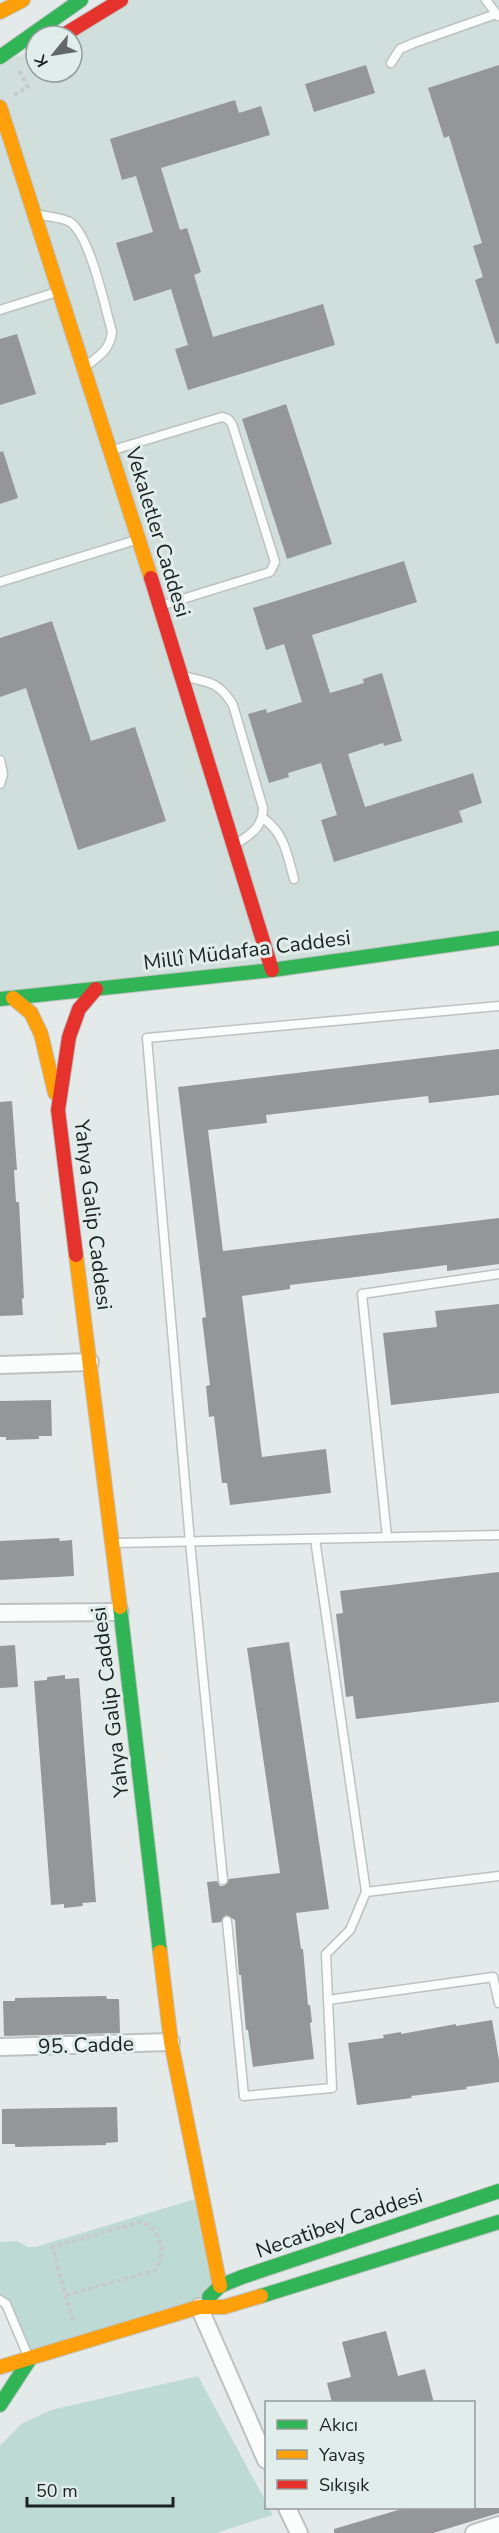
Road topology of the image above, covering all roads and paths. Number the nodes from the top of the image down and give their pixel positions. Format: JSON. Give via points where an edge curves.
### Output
{"nodes":[{"id":1,"x":23,"y":0,"type":"edge"},
{"id":2,"x":81,"y":0,"type":"edge"},
{"id":3,"x":121,"y":0,"type":"edge"},
{"id":4,"x":486,"y":0,"type":"edge"},
{"id":5,"x":0,"y":12,"type":"edge"},
{"id":6,"x":498,"y":15,"type":"edge"},
{"id":7,"x":82,"y":24,"type":"edge"},
{"id":8,"x":24,"y":54,"type":"edge"},
{"id":9,"x":0,"y":57,"type":"edge"},
{"id":10,"x":0,"y":63,"type":"edge"},
{"id":11,"x":392,"y":63,"type":"dead end"},
{"id":12,"x":28,"y":87,"type":"dead end"},
{"id":13,"x":13,"y":96,"type":"dead end"},
{"id":14,"x":0,"y":107,"type":"edge"},
{"id":15,"x":35,"y":214,"type":"junction"},
{"id":16,"x":60,"y":291,"type":"junction"},
{"id":17,"x":0,"y":310,"type":"edge"},
{"id":18,"x":84,"y":367,"type":"junction"},
{"id":19,"x":111,"y":450,"type":"junction"},
{"id":20,"x":139,"y":539,"type":"junction"},
{"id":21,"x":0,"y":582,"type":"edge"},
{"id":22,"x":160,"y":606,"type":"junction"},
{"id":23,"x":181,"y":676,"type":"junction"},
{"id":24,"x":0,"y":760,"type":"edge"},
{"id":25,"x":0,"y":784,"type":"edge"},
{"id":26,"x":263,"y":818,"type":"junction"},
{"id":27,"x":235,"y":845,"type":"junction"},
{"id":28,"x":294,"y":879,"type":"dead end"},
{"id":29,"x":499,"y":938,"type":"edge"},
{"id":30,"x":272,"y":970,"type":"junction"},
{"id":31,"x":96,"y":989,"type":"junction"},
{"id":32,"x":7,"y":998,"type":"edge"},
{"id":33,"x":499,"y":1006,"type":"edge"},
{"id":34,"x":58,"y":1110,"type":"junction"},
{"id":35,"x":499,"y":1274,"type":"edge"},
{"id":36,"x":90,"y":1362,"type":"junction"},
{"id":37,"x":0,"y":1365,"type":"edge"},
{"id":38,"x":499,"y":1535,"type":"edge"},
{"id":39,"x":387,"y":1538,"type":"junction"},
{"id":40,"x":315,"y":1539,"type":"junction"},
{"id":41,"x":190,"y":1542,"type":"junction"},
{"id":42,"x":113,"y":1543,"type":"junction"},
{"id":43,"x":120,"y":1612,"type":"junction"},
{"id":44,"x":0,"y":1613,"type":"edge"},
{"id":45,"x":499,"y":1876,"type":"edge"},
{"id":46,"x":223,"y":1880,"type":"dead end"},
{"id":47,"x":366,"y":1892,"type":"junction"},
{"id":48,"x":227,"y":1921,"type":"dead end"},
{"id":49,"x":328,"y":2000,"type":"junction"},
{"id":50,"x":499,"y":2003,"type":"edge"},
{"id":51,"x":171,"y":2042,"type":"junction"},
{"id":52,"x":0,"y":2047,"type":"edge"},
{"id":53,"x":499,"y":2191,"type":"edge"},
{"id":54,"x":499,"y":2222,"type":"edge"},
{"id":55,"x":220,"y":2286,"type":"junction"},
{"id":56,"x":66,"y":2295,"type":"junction"},
{"id":57,"x":0,"y":2300,"type":"edge"},
{"id":58,"x":199,"y":2307,"type":"junction"},
{"id":59,"x":80,"y":2344,"type":"junction"},
{"id":60,"x":30,"y":2359,"type":"junction"},
{"id":61,"x":0,"y":2367,"type":"edge"},
{"id":62,"x":0,"y":2405,"type":"edge"},
{"id":63,"x":265,"y":2456,"type":"edge"},
{"id":64,"x":287,"y":2509,"type":"edge"},
{"id":65,"x":499,"y":2525,"type":"edge"},
{"id":66,"x":293,"y":2532,"type":"edge"},
{"id":67,"x":474,"y":2533,"type":"edge"}],
"edges":[{"from":1,"to":5,"type":"street"},
{"from":2,"to":9,"type":"street"},
{"from":3,"to":7,"type":"street"},
{"from":4,"to":6,"type":"lane"},
{"from":6,"to":11,"type":"lane","via":[[400,49]]},
{"from":8,"to":10,"type":"street"},
{"from":12,"to":13,"type":"path"},
{"from":14,"to":15,"type":"street","name":"Vekaletler Caddesi"},
{"from":15,"to":16,"type":"street","name":"Vekaletler Caddesi"},
{"from":15,"to":18,"type":"lane","via":[[68,221],[79,230],[86,244],[112,332],[111,344],[105,352]]},
{"from":16,"to":17,"type":"lane"},
{"from":16,"to":18,"type":"street","name":"Vekaletler Caddesi"},
{"from":18,"to":19,"type":"street","name":"Vekaletler Caddesi"},
{"from":19,"to":20,"type":"street","name":"Vekaletler Caddesi"},
{"from":19,"to":22,"type":"lane","via":[[222,417],[232,424],[239,445],[274,568]]},
{"from":20,"to":21,"type":"lane"},
{"from":20,"to":22,"type":"street","name":"Vekaletler Caddesi"},
{"from":22,"to":23,"type":"street","name":"Vekaletler Caddesi"},
{"from":23,"to":26,"type":"lane","via":[[214,683],[225,692]]},
{"from":23,"to":27,"type":"street","name":"Vekaletler Caddesi"},
{"from":24,"to":25,"type":"lane"},
{"from":26,"to":27,"type":"lane","via":[[258,828]]},
{"from":26,"to":28,"type":"lane","via":[[281,836]]},
{"from":27,"to":30,"type":"street","name":"Vekaletler Caddesi"},
{"from":29,"to":30,"type":"street","name":"Millî Müdafaa Caddesi"},
{"from":30,"to":31,"type":"street","name":"Millî Müdafaa Caddesi"},
{"from":31,"to":32,"type":"street","name":"Millî Müdafaa Caddesi"},
{"from":31,"to":34,"type":"street","name":"Yahya Galip Caddesi","via":[[80,1009],[69,1037]]},
{"from":32,"to":34,"type":"street","name":"Yahya Galip Caddesi","via":[[31,1013],[41,1034]]},
{"from":33,"to":41,"type":"lane","via":[[147,1038]]},
{"from":34,"to":36,"type":"street","name":"Yahya Galip Caddesi"},
{"from":35,"to":39,"type":"lane","via":[[362,1294]]},
{"from":36,"to":37,"type":"street"},
{"from":36,"to":42,"type":"street","name":"Yahya Galip Caddesi"},
{"from":38,"to":39,"type":"lane"},
{"from":39,"to":40,"type":"lane"},
{"from":40,"to":41,"type":"lane"},
{"from":40,"to":47,"type":"lane"},
{"from":41,"to":42,"type":"lane"},
{"from":41,"to":46,"type":"lane"},
{"from":42,"to":43,"type":"street","name":"Yahya Galip Caddesi"},
{"from":43,"to":44,"type":"street"},
{"from":43,"to":51,"type":"street","name":"Yahya Galip Caddesi"},
{"from":45,"to":47,"type":"lane"},
{"from":47,"to":49,"type":"lane","via":[[350,1930],[326,1954]]},
{"from":48,"to":49,"type":"lane","via":[[244,2096],[332,2088]]},
{"from":49,"to":50,"type":"lane","via":[[493,1977]]},
{"from":51,"to":52,"type":"street","name":"95. Cadde"},
{"from":51,"to":55,"type":"street","name":"Yahya Galip Caddesi"},
{"from":53,"to":55,"type":"street","name":"Necatibey Caddesi"},
{"from":54,"to":58,"type":"street","name":"Necatibey Caddesi","via":[[246,2301],[224,2307]]},
{"from":55,"to":58,"type":"street","name":"Necatibey Caddesi"},
{"from":56,"to":56,"type":"path","via":[[52,2247],[140,2222],[153,2230],[162,2252],[154,2271]]},
{"from":56,"to":59,"type":"path"},
{"from":57,"to":60,"type":"lane","via":[[6,2304]]},
{"from":58,"to":59,"type":"street","name":"Necatibey Caddesi"},
{"from":58,"to":63,"type":"street"},
{"from":59,"to":60,"type":"street","name":"Necatibey Caddesi"},
{"from":60,"to":61,"type":"street","name":"Necatibey Caddesi"},
{"from":60,"to":62,"type":"street"},
{"from":64,"to":66,"type":"street"},
{"from":65,"to":67,"type":"street"}]}
